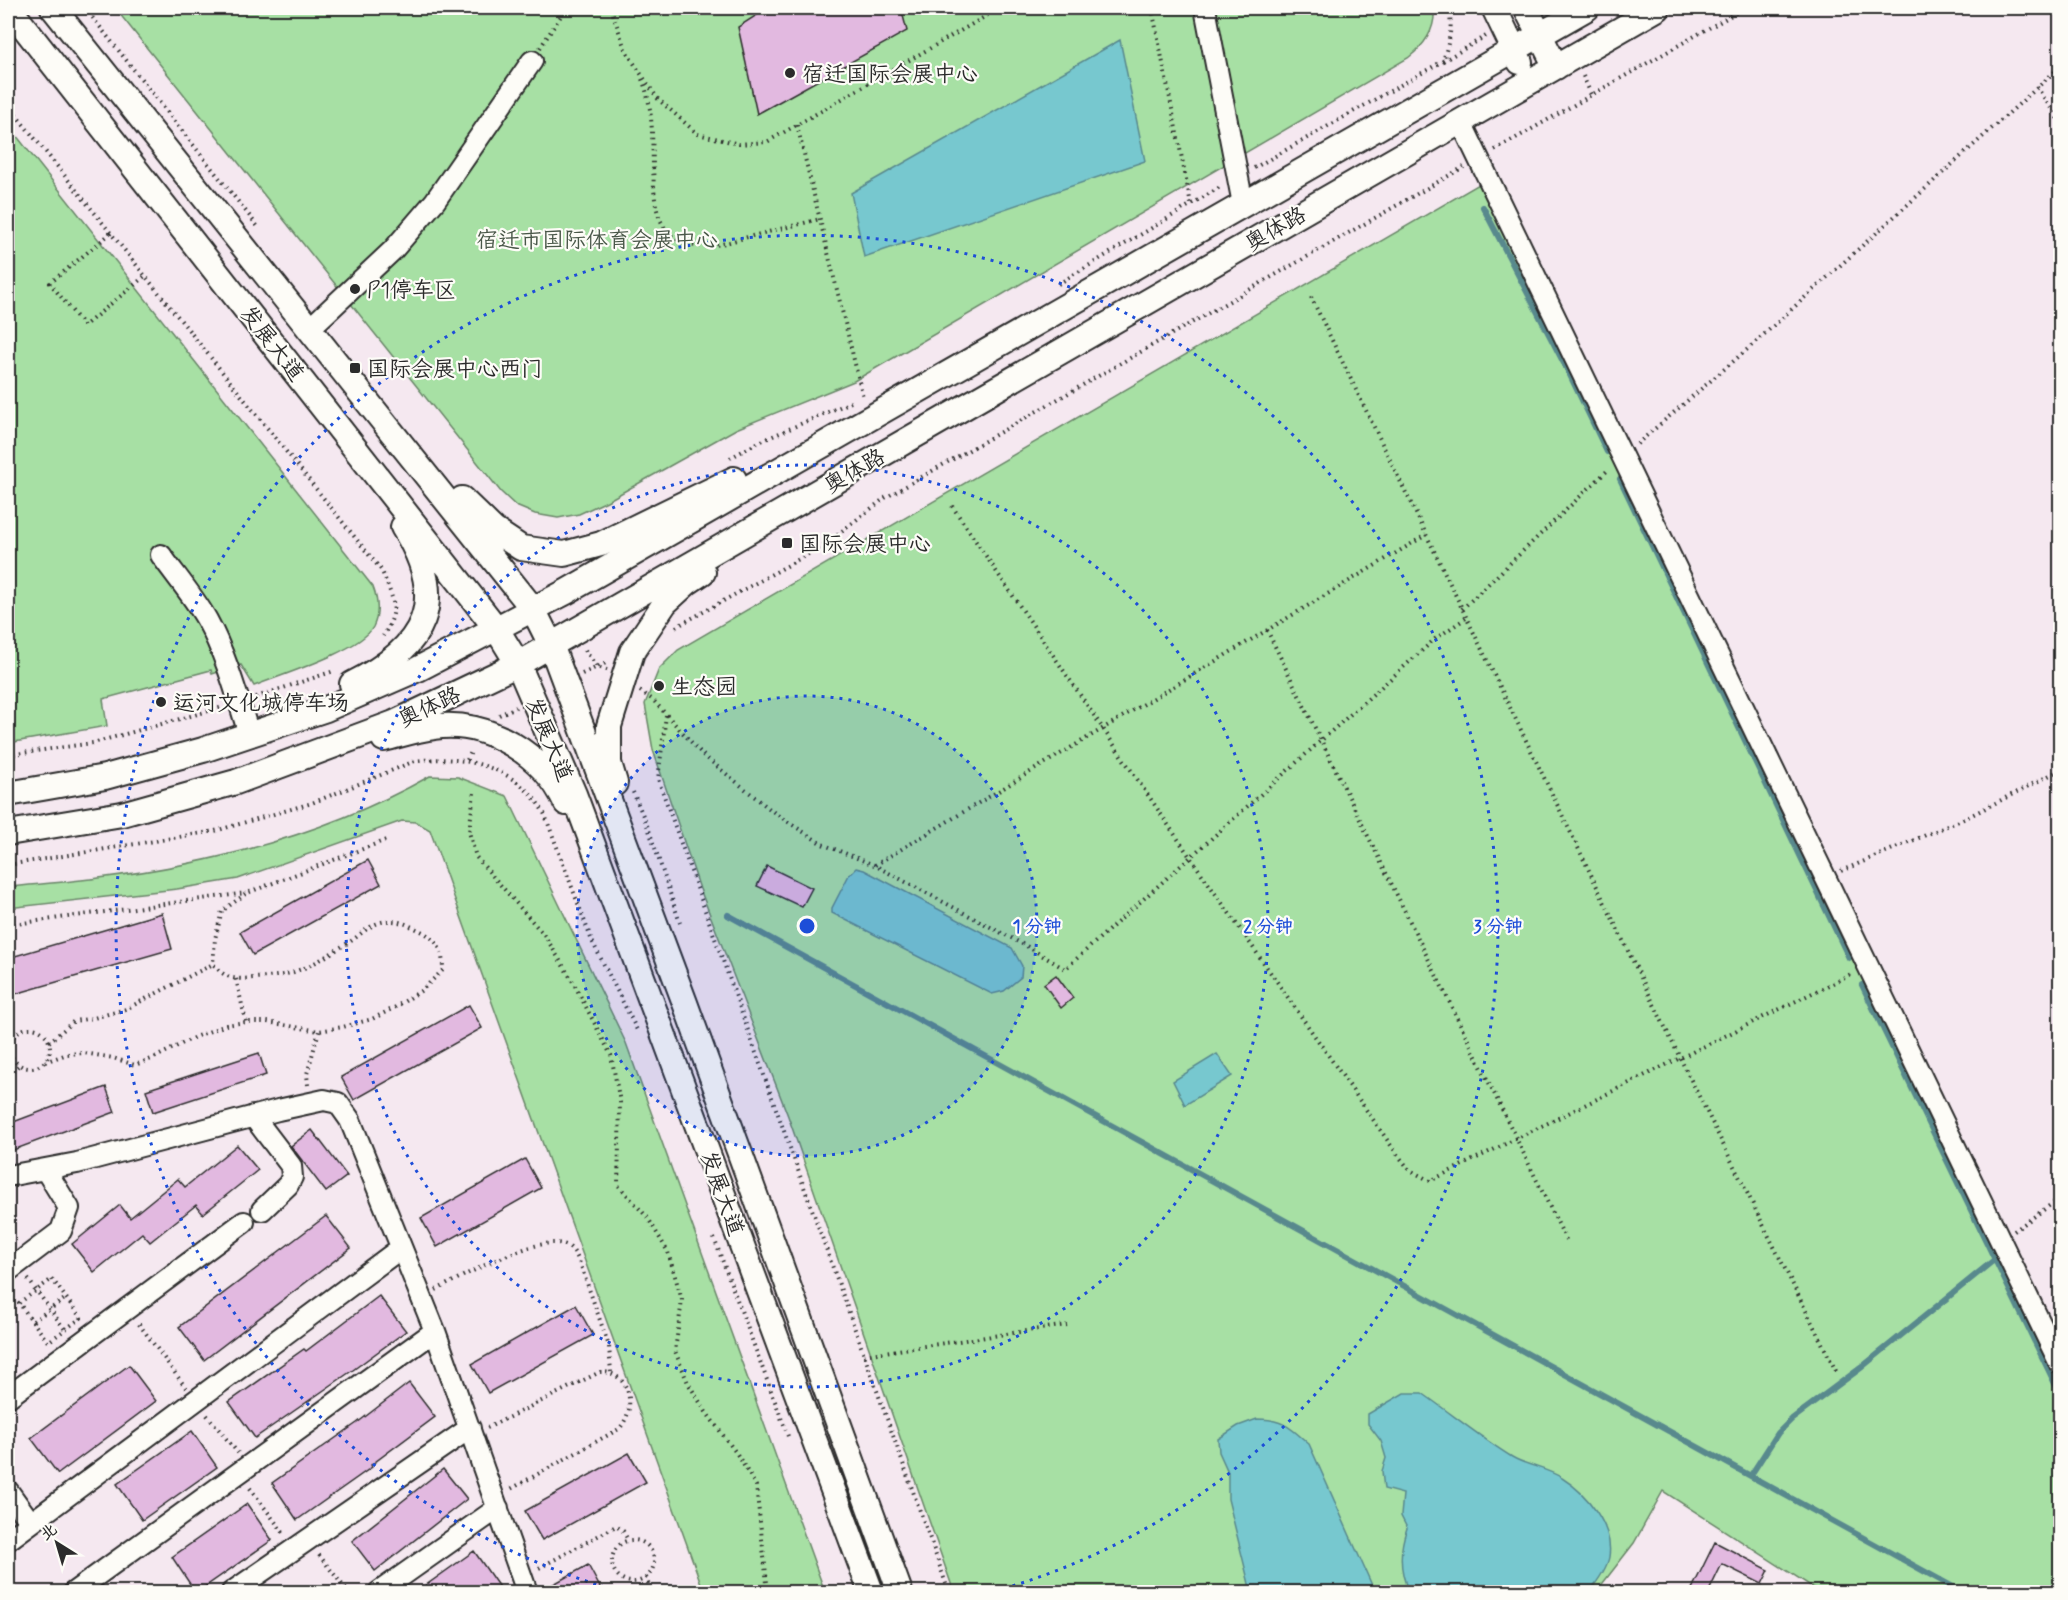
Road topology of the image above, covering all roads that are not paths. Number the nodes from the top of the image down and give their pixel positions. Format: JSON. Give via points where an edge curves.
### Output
{"nodes":[{"id":1,"x":9,"y":8,"type":"edge"},
{"id":2,"x":53,"y":8,"type":"edge"},
{"id":3,"x":1205,"y":8,"type":"edge"},
{"id":4,"x":1494,"y":8,"type":"edge"},
{"id":5,"x":1526,"y":8,"type":"edge"},
{"id":6,"x":1587,"y":8,"type":"edge"},
{"id":7,"x":1658,"y":8,"type":"edge"},
{"id":8,"x":1540,"y":35,"type":"junction"},
{"id":9,"x":1514,"y":49,"type":"junction"},
{"id":10,"x":532,"y":61,"type":"road end"},
{"id":11,"x":1556,"y":67,"type":"junction"},
{"id":12,"x":1530,"y":82,"type":"junction"},
{"id":13,"x":1461,"y":122,"type":"junction"},
{"id":14,"x":1243,"y":204,"type":"junction"},
{"id":15,"x":309,"y":329,"type":"junction"},
{"id":16,"x":370,"y":405,"type":"junction"},
{"id":17,"x":337,"y":424,"type":"junction"},
{"id":18,"x":850,"y":429,"type":"junction"},
{"id":19,"x":867,"y":463,"type":"junction"},
{"id":20,"x":161,"y":555,"type":"dead end"},
{"id":21,"x":533,"y":609,"type":"junction"},
{"id":22,"x":496,"y":628,"type":"junction"},
{"id":23,"x":551,"y":645,"type":"junction"},
{"id":24,"x":518,"y":664,"type":"junction"},
{"id":25,"x":253,"y":733,"type":"junction"},
{"id":26,"x":272,"y":769,"type":"junction"},
{"id":27,"x":8,"y":794,"type":"edge"},
{"id":28,"x":8,"y":833,"type":"edge"},
{"id":29,"x":685,"y":1003,"type":"junction"},
{"id":30,"x":656,"y":1011,"type":"junction"},
{"id":31,"x":253,"y":1116,"type":"junction"},
{"id":32,"x":45,"y":1169,"type":"junction"},
{"id":33,"x":8,"y":1176,"type":"edge"},
{"id":34,"x":262,"y":1210,"type":"dead end"},
{"id":35,"x":244,"y":1222,"type":"dead end"},
{"id":36,"x":401,"y":1248,"type":"junction"},
{"id":37,"x":12,"y":1267,"type":"edge"},
{"id":38,"x":435,"y":1330,"type":"junction"},
{"id":39,"x":2061,"y":1364,"type":"edge"},
{"id":40,"x":8,"y":1397,"type":"edge"},
{"id":41,"x":471,"y":1431,"type":"junction"},
{"id":42,"x":8,"y":1491,"type":"edge"},
{"id":43,"x":496,"y":1503,"type":"junction"},
{"id":44,"x":31,"y":1523,"type":"junction"},
{"id":45,"x":8,"y":1540,"type":"edge"},
{"id":46,"x":525,"y":1585,"type":"edge"},
{"id":47,"x":74,"y":1593,"type":"edge"},
{"id":48,"x":232,"y":1593,"type":"edge"},
{"id":49,"x":379,"y":1593,"type":"edge"},
{"id":50,"x":872,"y":1593,"type":"edge"},
{"id":51,"x":900,"y":1593,"type":"edge"}],
"edges":[{"from":1,"to":17,"type":"main road","name":"发展大道"},
{"from":2,"to":15,"type":"main road","name":"发展大道"},
{"from":3,"to":14,"type":"street"},
{"from":4,"to":9,"type":"main road"},
{"from":5,"to":8,"type":"main road"},
{"from":6,"to":8,"type":"main road","name":"奥体路"},
{"from":7,"to":11,"type":"main road","name":"奥体路"},
{"from":8,"to":9,"type":"main road","name":"奥体路"},
{"from":8,"to":11,"type":"main road"},
{"from":9,"to":12,"type":"main road"},
{"from":9,"to":14,"type":"main road","name":"奥体路"},
{"from":10,"to":15,"type":"street","via":[[435,201],[393,250]]},
{"from":11,"to":12,"type":"main road","name":"奥体路"},
{"from":12,"to":13,"type":"main road","name":"奥体路"},
{"from":13,"to":19,"type":"main road","name":"奥体路"},
{"from":13,"to":39,"type":"street"},
{"from":14,"to":18,"type":"main road","name":"奥体路"},
{"from":15,"to":16,"type":"main road","name":"发展大道"},
{"from":16,"to":18,"type":"main road","via":[[494,530],[521,548],[564,554],[601,544],[735,478]]},
{"from":16,"to":21,"type":"main road","name":"发展大道"},
{"from":17,"to":22,"type":"main road","name":"发展大道"},
{"from":17,"to":25,"type":"main road","via":[[412,542],[425,572],[426,615],[401,652],[371,675]]},
{"from":18,"to":21,"type":"main road","name":"奥体路"},
{"from":19,"to":23,"type":"main road","name":"奥体路"},
{"from":19,"to":29,"type":"main road","via":[[688,582],[665,603],[632,652],[609,726],[609,763]]},
{"from":20,"to":25,"type":"street","via":[[206,618]]},
{"from":21,"to":22,"type":"main road","name":"奥体路"},
{"from":21,"to":23,"type":"main road","name":"发展大道"},
{"from":22,"to":24,"type":"main road","name":"发展大道"},
{"from":22,"to":25,"type":"main road","name":"奥体路","via":[[408,674],[326,709]]},
{"from":23,"to":24,"type":"main road","name":"奥体路"},
{"from":23,"to":29,"type":"main road","name":"发展大道"},
{"from":24,"to":26,"type":"main road","name":"奥体路","via":[[394,723]]},
{"from":24,"to":30,"type":"main road","name":"发展大道","via":[[574,794]]},
{"from":25,"to":27,"type":"main road","name":"奥体路","via":[[105,777]]},
{"from":26,"to":28,"type":"main road","name":"奥体路","via":[[122,814]]},
{"from":26,"to":30,"type":"main road","via":[[435,726],[474,728],[511,744],[538,763],[561,791]]},
{"from":29,"to":51,"type":"main road","name":"发展大道"},
{"from":30,"to":50,"type":"main road","name":"发展大道"},
{"from":31,"to":32,"type":"street"},
{"from":31,"to":34,"type":"street","via":[[291,1166],[292,1176]]},
{"from":31,"to":36,"type":"street","via":[[324,1100],[338,1103],[350,1120]]},
{"from":32,"to":33,"type":"street"},
{"from":32,"to":37,"type":"street","via":[[69,1208],[60,1231]]},
{"from":35,"to":40,"type":"street"},
{"from":36,"to":38,"type":"street"},
{"from":36,"to":44,"type":"street"},
{"from":38,"to":41,"type":"street"},
{"from":38,"to":47,"type":"street"},
{"from":41,"to":43,"type":"street"},
{"from":41,"to":48,"type":"street"},
{"from":42,"to":44,"type":"street"},
{"from":43,"to":46,"type":"street"},
{"from":43,"to":49,"type":"street"},
{"from":44,"to":45,"type":"street"}]}
